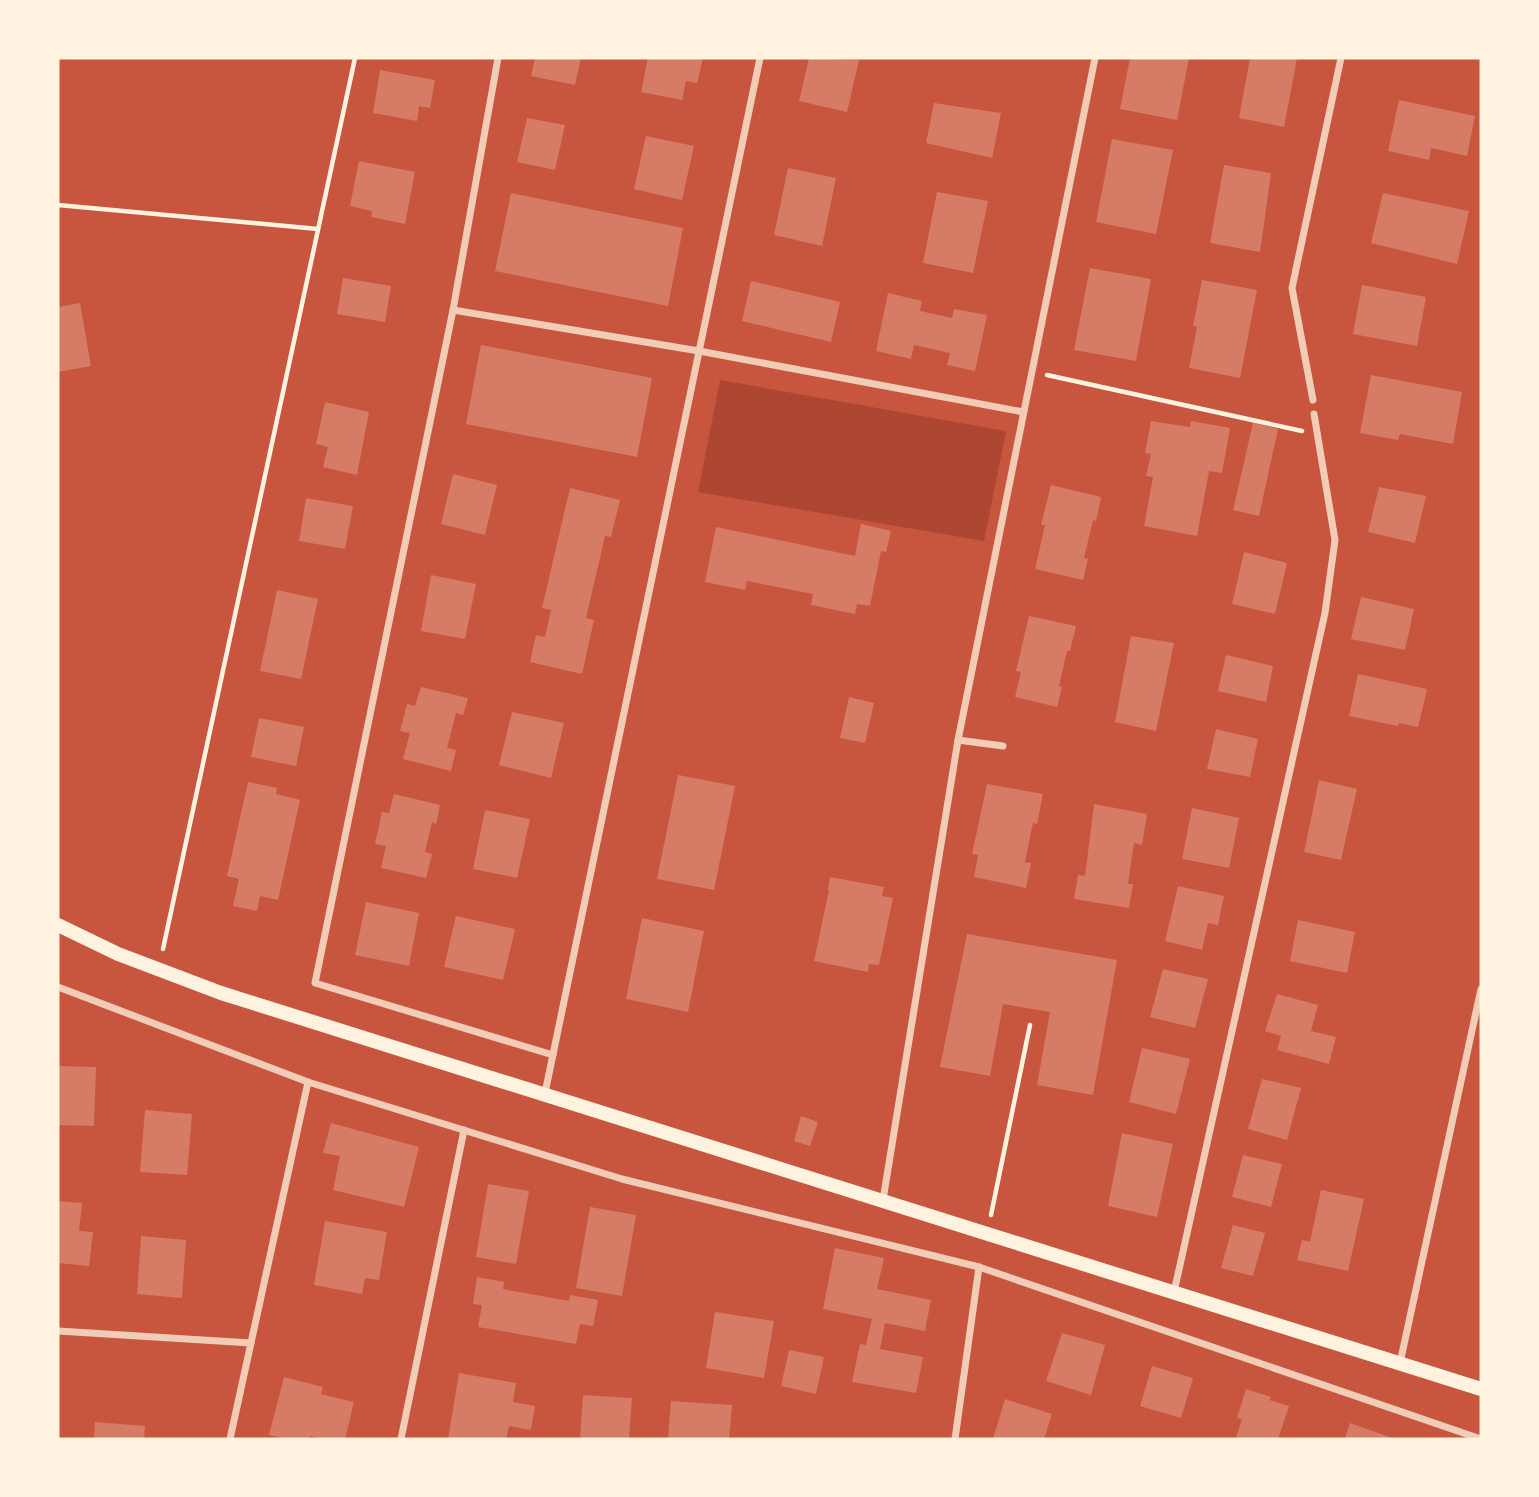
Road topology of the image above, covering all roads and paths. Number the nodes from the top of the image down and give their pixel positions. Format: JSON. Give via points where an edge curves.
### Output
{"nodes":[{"id":1,"x":355,"y":58,"type":"edge"},
{"id":2,"x":498,"y":58,"type":"edge"},
{"id":3,"x":760,"y":58,"type":"edge"},
{"id":4,"x":1095,"y":58,"type":"edge"},
{"id":5,"x":1341,"y":58,"type":"edge"},
{"id":6,"x":58,"y":205,"type":"edge"},
{"id":7,"x":318,"y":229,"type":"junction"},
{"id":8,"x":453,"y":310,"type":"junction"},
{"id":9,"x":699,"y":351,"type":"junction"},
{"id":10,"x":1031,"y":371,"type":"junction"},
{"id":11,"x":1313,"y":400,"type":"dead end"},
{"id":12,"x":1023,"y":412,"type":"junction"},
{"id":13,"x":1314,"y":414,"type":"dead end"},
{"id":14,"x":1316,"y":434,"type":"junction"},
{"id":15,"x":958,"y":740,"type":"junction"},
{"id":16,"x":1003,"y":746,"type":"dead end"},
{"id":17,"x":58,"y":925,"type":"edge"},
{"id":18,"x":158,"y":970,"type":"junction"},
{"id":19,"x":58,"y":987,"type":"edge"},
{"id":20,"x":1481,"y":989,"type":"edge"},
{"id":21,"x":1030,"y":1025,"type":"dead end"},
{"id":22,"x":553,"y":1055,"type":"junction"},
{"id":23,"x":308,"y":1082,"type":"junction"},
{"id":24,"x":545,"y":1093,"type":"junction"},
{"id":25,"x":464,"y":1130,"type":"junction"},
{"id":26,"x":883,"y":1200,"type":"junction"},
{"id":27,"x":987,"y":1234,"type":"junction"},
{"id":28,"x":979,"y":1267,"type":"junction"},
{"id":29,"x":1174,"y":1292,"type":"junction"},
{"id":30,"x":58,"y":1331,"type":"edge"},
{"id":31,"x":251,"y":1343,"type":"junction"},
{"id":32,"x":1400,"y":1364,"type":"junction"},
{"id":33,"x":1481,"y":1390,"type":"edge"},
{"id":34,"x":230,"y":1439,"type":"edge"},
{"id":35,"x":401,"y":1439,"type":"edge"},
{"id":36,"x":955,"y":1439,"type":"edge"},
{"id":37,"x":1481,"y":1439,"type":"edge"}],
"edges":[{"from":1,"to":7,"type":"path"},
{"from":2,"to":8,"type":"street"},
{"from":3,"to":9,"type":"street"},
{"from":4,"to":10,"type":"street"},
{"from":5,"to":11,"type":"street","via":[[1292,288]]},
{"from":6,"to":7,"type":"path"},
{"from":7,"to":18,"type":"path"},
{"from":8,"to":9,"type":"street"},
{"from":8,"to":22,"type":"street","via":[[315,983]]},
{"from":9,"to":12,"type":"street"},
{"from":9,"to":22,"type":"street"},
{"from":10,"to":12,"type":"street"},
{"from":10,"to":14,"type":"path"},
{"from":12,"to":15,"type":"street"},
{"from":13,"to":14,"type":"street"},
{"from":14,"to":29,"type":"street","via":[[1335,540],[1325,613]]},
{"from":15,"to":16,"type":"street"},
{"from":15,"to":26,"type":"street"},
{"from":17,"to":18,"type":"main road"},
{"from":18,"to":24,"type":"main road"},
{"from":19,"to":23,"type":"street"},
{"from":20,"to":32,"type":"street"},
{"from":21,"to":27,"type":"path"},
{"from":22,"to":24,"type":"street"},
{"from":23,"to":25,"type":"street"},
{"from":23,"to":31,"type":"street"},
{"from":24,"to":26,"type":"main road"},
{"from":25,"to":28,"type":"street","via":[[622,1179]]},
{"from":25,"to":35,"type":"street"},
{"from":26,"to":27,"type":"main road"},
{"from":27,"to":29,"type":"main road"},
{"from":28,"to":36,"type":"street"},
{"from":28,"to":37,"type":"street"},
{"from":29,"to":32,"type":"main road"},
{"from":30,"to":31,"type":"street"},
{"from":31,"to":34,"type":"street"},
{"from":32,"to":33,"type":"main road"}]}
